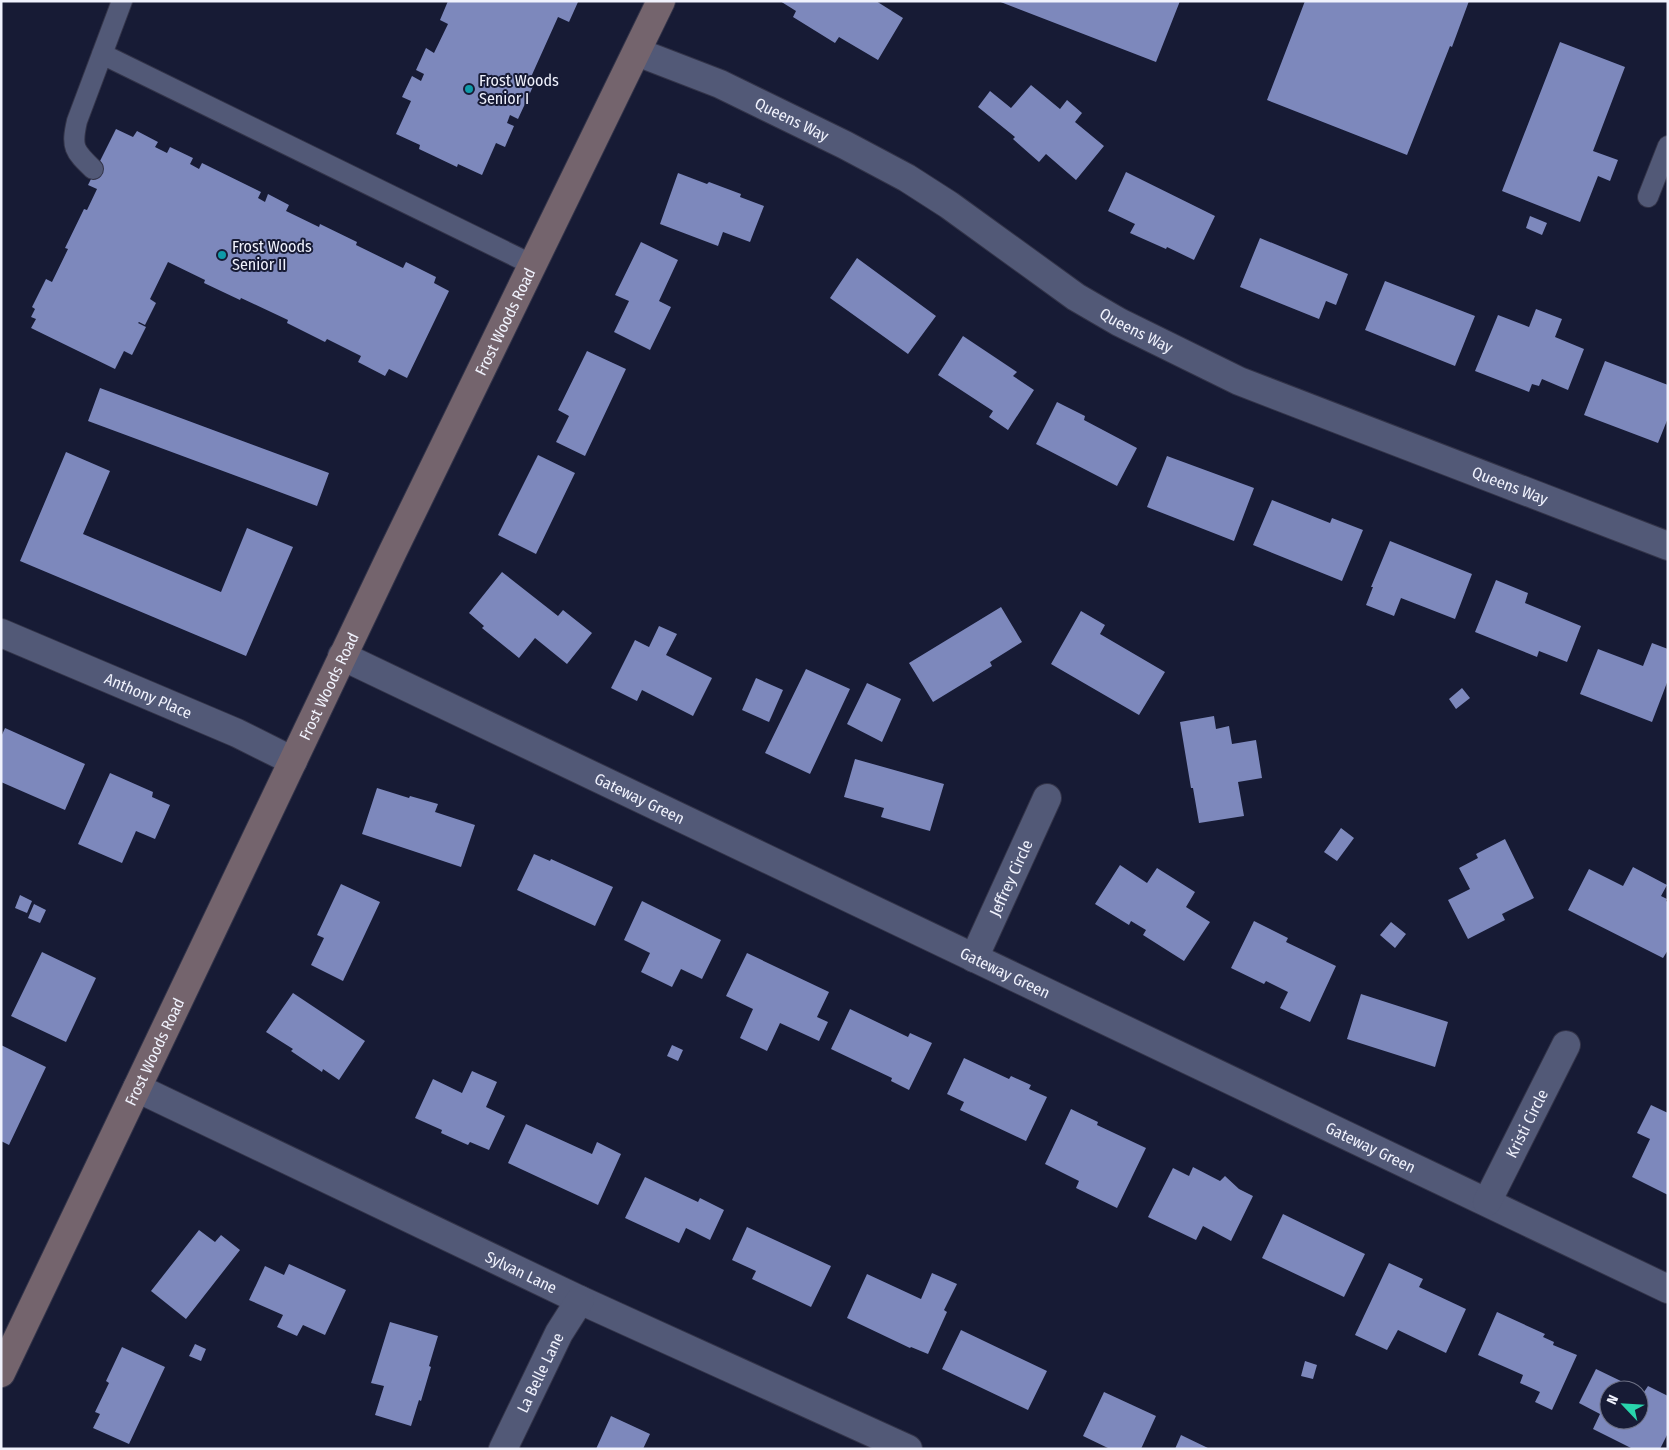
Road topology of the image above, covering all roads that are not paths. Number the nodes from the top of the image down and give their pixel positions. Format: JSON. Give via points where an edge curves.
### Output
{"nodes":[{"id":1,"x":122,"y":1,"type":"edge"},
{"id":2,"x":661,"y":1,"type":"edge"},
{"id":3,"x":637,"y":52,"type":"junction"},
{"id":4,"x":102,"y":54,"type":"junction"},
{"id":5,"x":1668,"y":146,"type":"edge"},
{"id":6,"x":93,"y":169,"type":"dead end"},
{"id":7,"x":1648,"y":198,"type":"dead end"},
{"id":8,"x":533,"y":265,"type":"junction"},
{"id":9,"x":1668,"y":546,"type":"edge"},
{"id":10,"x":1,"y":633,"type":"edge"},
{"id":11,"x":342,"y":656,"type":"junction"},
{"id":12,"x":294,"y":761,"type":"junction"},
{"id":13,"x":1047,"y":798,"type":"dead end"},
{"id":14,"x":974,"y":958,"type":"junction"},
{"id":15,"x":1566,"y":1045,"type":"dead end"},
{"id":16,"x":137,"y":1088,"type":"junction"},
{"id":17,"x":1487,"y":1202,"type":"junction"},
{"id":18,"x":1668,"y":1289,"type":"edge"},
{"id":19,"x":580,"y":1300,"type":"junction"},
{"id":20,"x":1,"y":1373,"type":"edge"},
{"id":21,"x":503,"y":1449,"type":"edge"},
{"id":22,"x":908,"y":1449,"type":"edge"}],
"edges":[{"from":1,"to":4,"type":"lane"},
{"from":2,"to":3,"type":"street","name":"Frost Woods Road"},
{"from":3,"to":8,"type":"street","name":"Frost Woods Road"},
{"from":3,"to":9,"type":"street","name":"Queens Way","via":[[720,84],[907,178],[1076,297],[1119,322],[1239,381]]},
{"from":4,"to":6,"type":"lane","via":[[73,138],[77,154]]},
{"from":4,"to":8,"type":"lane"},
{"from":5,"to":7,"type":"lane"},
{"from":8,"to":11,"type":"street","name":"Frost Woods Road"},
{"from":10,"to":12,"type":"street","name":"Anthony Place","via":[[237,733]]},
{"from":11,"to":12,"type":"street","name":"Frost Woods Road"},
{"from":11,"to":14,"type":"street","name":"Gateway Green"},
{"from":12,"to":16,"type":"street","name":"Frost Woods Road"},
{"from":13,"to":14,"type":"street","name":"Jeffrey Circle"},
{"from":14,"to":17,"type":"street","name":"Gateway Green"},
{"from":15,"to":17,"type":"street","name":"Kristi Circle"},
{"from":16,"to":19,"type":"street","name":"Sylvan Lane"},
{"from":16,"to":20,"type":"street","name":"Frost Woods Road"},
{"from":17,"to":18,"type":"street","name":"Gateway Green"},
{"from":19,"to":21,"type":"street","name":"La Belle Lane","via":[[559,1333]]},
{"from":19,"to":22,"type":"street","name":"Sylvan Lane"}]}
